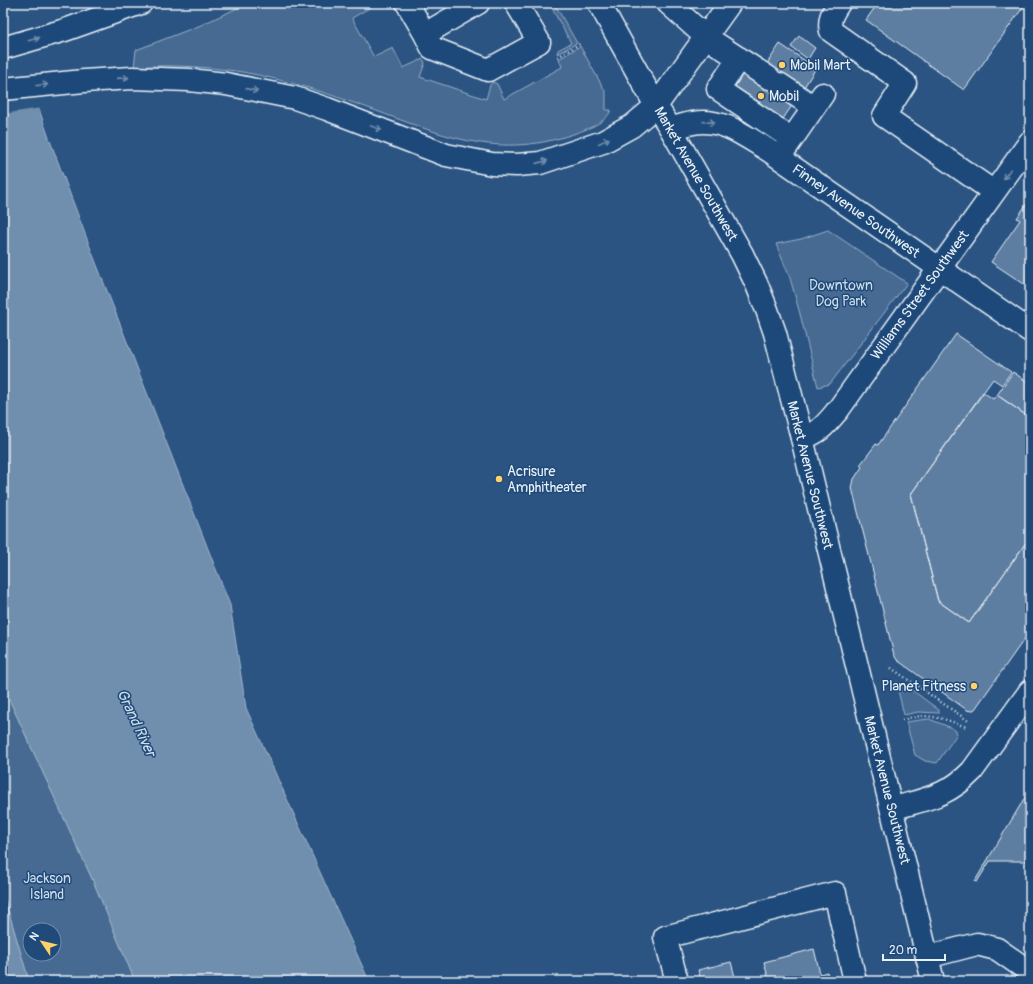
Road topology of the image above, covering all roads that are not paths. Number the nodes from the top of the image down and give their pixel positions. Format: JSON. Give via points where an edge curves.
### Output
{"nodes":[{"id":1,"x":141,"y":3,"type":"edge"},
{"id":2,"x":407,"y":3,"type":"edge"},
{"id":3,"x":478,"y":3,"type":"edge"},
{"id":4,"x":516,"y":3,"type":"edge"},
{"id":5,"x":599,"y":3,"type":"edge"},
{"id":6,"x":668,"y":3,"type":"edge"},
{"id":7,"x":730,"y":3,"type":"edge"},
{"id":8,"x":839,"y":3,"type":"edge"},
{"id":9,"x":424,"y":34,"type":"junction"},
{"id":10,"x":706,"y":36,"type":"junction"},
{"id":11,"x":3,"y":48,"type":"edge"},
{"id":12,"x":739,"y":58,"type":"junction"},
{"id":13,"x":3,"y":89,"type":"edge"},
{"id":14,"x":656,"y":106,"type":"junction"},
{"id":15,"x":671,"y":129,"type":"junction"},
{"id":16,"x":792,"y":139,"type":"junction"},
{"id":17,"x":1030,"y":142,"type":"edge"},
{"id":18,"x":779,"y":158,"type":"junction"},
{"id":19,"x":994,"y":192,"type":"junction"},
{"id":20,"x":939,"y":269,"type":"junction"},
{"id":21,"x":1030,"y":331,"type":"edge"},
{"id":22,"x":802,"y":438,"type":"junction"},
{"id":23,"x":1030,"y":691,"type":"edge"},
{"id":24,"x":892,"y":809,"type":"junction"},
{"id":25,"x":927,"y":957,"type":"junction"},
{"id":26,"x":1030,"y":972,"type":"edge"},
{"id":27,"x":677,"y":981,"type":"edge"},
{"id":28,"x":855,"y":981,"type":"edge"},
{"id":29,"x":933,"y":981,"type":"edge"}],
"edges":[{"from":11,"to":1,"type":"main road","one_way":true,"via":[[65,30]]},
{"from":2,"to":9,"type":"main road"},
{"from":3,"to":9,"type":"main road"},
{"from":4,"to":9,"type":"main road","via":[[539,42],[488,70],[432,48]]},
{"from":5,"to":14,"type":"main road","name":"Market Avenue Southwest"},
{"from":6,"to":10,"type":"main road"},
{"from":7,"to":10,"type":"main road"},
{"from":8,"to":19,"type":"main road","via":[[829,23],[831,31],[905,84],[884,116]]},
{"from":10,"to":12,"type":"main road"},
{"from":10,"to":14,"type":"main road"},
{"from":12,"to":16,"type":"main road","via":[[718,89]]},
{"from":12,"to":16,"type":"main road","via":[[774,81],[819,101]]},
{"from":13,"to":14,"type":"main road","one_way":true,"via":[[132,78],[226,84],[295,98],[446,155],[498,165],[540,163],[603,142],[632,126]]},
{"from":14,"to":15,"type":"main road","name":"Market Avenue Southwest"},
{"from":15,"to":18,"type":"main road","name":"Finney Avenue Southwest","one_way":true,"via":[[693,122],[720,123]]},
{"from":15,"to":22,"type":"main road","name":"Market Avenue Southwest","via":[[733,236],[757,285],[775,333]]},
{"from":16,"to":18,"type":"main road"},
{"from":17,"to":19,"type":"main road","name":"Williams Street Southwest","one_way":true},
{"from":18,"to":20,"type":"main road","name":"Finney Avenue Southwest"},
{"from":19,"to":20,"type":"main road","name":"Williams Street Southwest"},
{"from":20,"to":21,"type":"main road","name":"Finney Avenue Southwest"},
{"from":20,"to":22,"type":"main road","name":"Williams Street Southwest","via":[[838,410],[813,435]]},
{"from":22,"to":24,"type":"main road","name":"Market Avenue Southwest"},
{"from":23,"to":24,"type":"main road","via":[[972,772],[962,782],[933,797]]},
{"from":24,"to":25,"type":"main road","name":"Market Avenue Southwest"},
{"from":25,"to":26,"type":"main road","via":[[977,944],[997,949]]},
{"from":25,"to":29,"type":"main road","name":"Market Avenue Southwest"},
{"from":27,"to":28,"type":"main road","via":[[665,937],[835,893]]}]}
